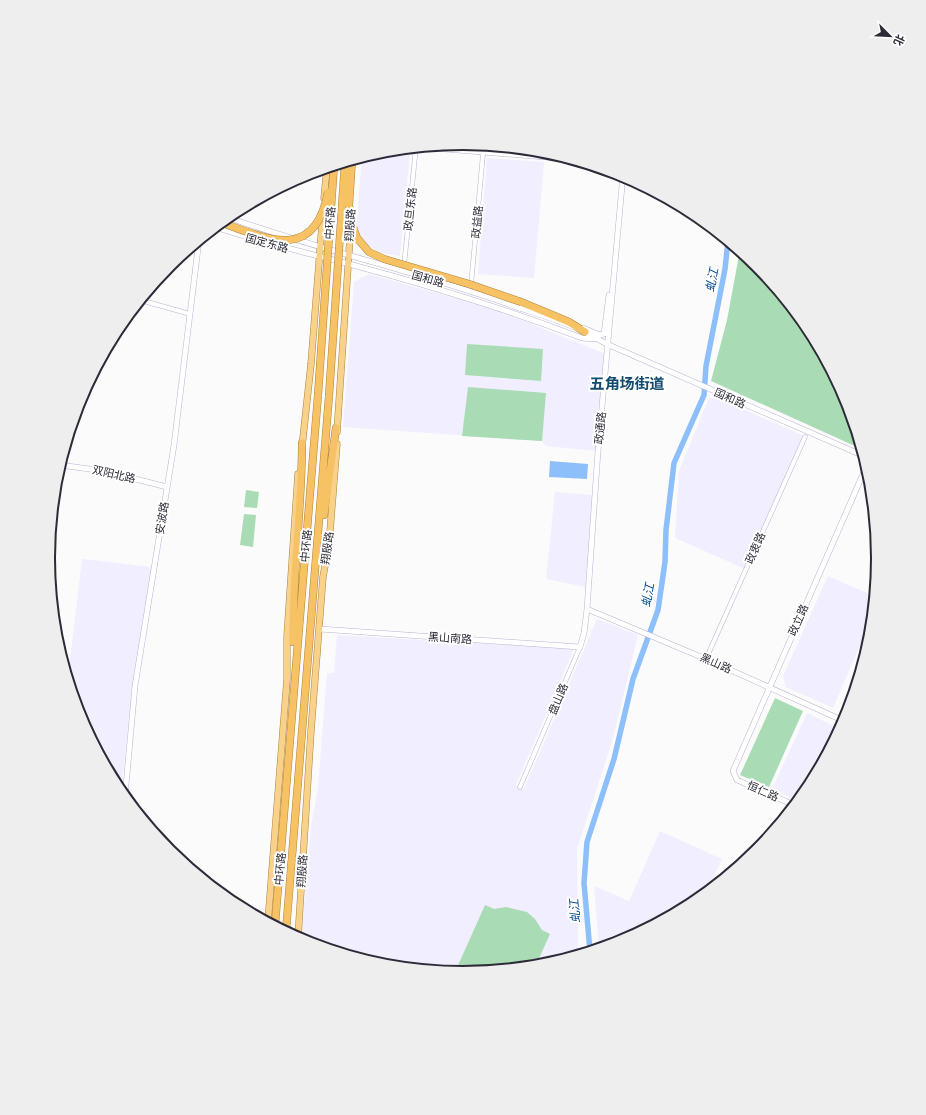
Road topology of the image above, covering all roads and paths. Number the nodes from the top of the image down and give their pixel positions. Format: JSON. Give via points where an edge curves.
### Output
{"nodes":[{"id":1,"x":444,"y":150,"type":"edge"},
{"id":2,"x":415,"y":152,"type":"edge"},
{"id":3,"x":483,"y":154,"type":"junction"},
{"id":4,"x":549,"y":158,"type":"edge"},
{"id":5,"x":355,"y":164,"type":"edge"},
{"id":6,"x":352,"y":165,"type":"edge"},
{"id":7,"x":346,"y":167,"type":"edge"},
{"id":8,"x":331,"y":171,"type":"edge"},
{"id":9,"x":331,"y":171,"type":"edge"},
{"id":10,"x":332,"y":171,"type":"edge"},
{"id":11,"x":327,"y":173,"type":"edge"},
{"id":12,"x":622,"y":183,"type":"edge"},
{"id":13,"x":234,"y":219,"type":"edge"},
{"id":14,"x":227,"y":225,"type":"edge"},
{"id":15,"x":221,"y":229,"type":"edge"},
{"id":16,"x":198,"y":248,"type":"edge"},
{"id":17,"x":322,"y":249,"type":"junction"},
{"id":18,"x":348,"y":255,"type":"junction"},
{"id":19,"x":322,"y":258,"type":"junction"},
{"id":20,"x":348,"y":264,"type":"junction"},
{"id":21,"x":404,"y":272,"type":"junction"},
{"id":22,"x":614,"y":281,"type":"junction"},
{"id":23,"x":470,"y":291,"type":"junction"},
{"id":24,"x":145,"y":301,"type":"edge"},
{"id":25,"x":190,"y":314,"type":"junction"},
{"id":26,"x":569,"y":322,"type":"junction"},
{"id":27,"x":585,"y":332,"type":"junction"},
{"id":28,"x":596,"y":339,"type":"junction"},
{"id":29,"x":609,"y":345,"type":"junction"},
{"id":30,"x":336,"y":428,"type":"junction"},
{"id":31,"x":805,"y":437,"type":"dead end"},
{"id":32,"x":302,"y":443,"type":"junction"},
{"id":33,"x":857,"y":453,"type":"edge"},
{"id":34,"x":66,"y":466,"type":"edge"},
{"id":35,"x":862,"y":475,"type":"edge"},
{"id":36,"x":167,"y":487,"type":"junction"},
{"id":37,"x":314,"y":577,"type":"junction"},
{"id":38,"x":587,"y":609,"type":"junction"},
{"id":39,"x":320,"y":629,"type":"junction"},
{"id":40,"x":580,"y":647,"type":"junction"},
{"id":41,"x":706,"y":659,"type":"junction"},
{"id":42,"x":294,"y":685,"type":"junction"},
{"id":43,"x":769,"y":687,"type":"junction"},
{"id":44,"x":838,"y":718,"type":"edge"},
{"id":45,"x":734,"y":776,"type":"joint"},
{"id":46,"x":125,"y":785,"type":"edge"},
{"id":47,"x":520,"y":787,"type":"dead end"},
{"id":48,"x":789,"y":803,"type":"edge"},
{"id":49,"x":268,"y":916,"type":"edge"},
{"id":50,"x":275,"y":919,"type":"edge"},
{"id":51,"x":287,"y":925,"type":"edge"},
{"id":52,"x":298,"y":930,"type":"edge"}],
"edges":[{"from":1,"to":3,"type":"street"},
{"from":2,"to":21,"type":"street","name":"政旦东路"},
{"from":3,"to":4,"type":"street"},
{"from":3,"to":23,"type":"street","name":"政益路"},
{"from":5,"to":18,"type":"main road","name":"翔殷路"},
{"from":6,"to":26,"type":"highway","bridge":true,"via":[[349,205],[352,225],[357,238],[369,252],[521,302]]},
{"from":7,"to":37,"type":"highway","name":"中环路","bridge":true,"via":[[330,396]]},
{"from":8,"to":14,"type":"highway","bridge":true,"via":[[328,196],[321,215],[309,232],[298,238],[284,241],[266,239]]},
{"from":9,"to":17,"type":"main road","name":"翔殷路"},
{"from":10,"to":42,"type":"highway","name":"中环路","bridge":true,"via":[[318,395]]},
{"from":11,"to":17,"type":"main road","name":"翔殷路"},
{"from":12,"to":22,"type":"street","name":"政通路"},
{"from":13,"to":17,"type":"street","name":"国和路"},
{"from":15,"to":19,"type":"street","name":"国定东路"},
{"from":16,"to":25,"type":"street","name":"安波路"},
{"from":17,"to":18,"type":"street","name":"国和路"},
{"from":17,"to":19,"type":"main road","name":"翔殷路"},
{"from":18,"to":20,"type":"main road","name":"翔殷路"},
{"from":18,"to":21,"type":"street","name":"国和路"},
{"from":19,"to":20,"type":"street","name":"国定东路"},
{"from":19,"to":32,"type":"main road","name":"翔殷路"},
{"from":20,"to":28,"type":"street","name":"国和路","via":[[468,298],[582,338]]},
{"from":20,"to":30,"type":"main road","name":"翔殷路"},
{"from":21,"to":23,"type":"street","name":"国和路"},
{"from":22,"to":26,"type":"street","via":[[610,288],[604,334],[600,335]]},
{"from":22,"to":29,"type":"street","name":"政通路"},
{"from":23,"to":27,"type":"street","name":"国和路"},
{"from":24,"to":25,"type":"street"},
{"from":25,"to":36,"type":"street","name":"安波路"},
{"from":26,"to":27,"type":"highway"},
{"from":27,"to":28,"type":"street","name":"国和路"},
{"from":28,"to":29,"type":"street","name":"国和路"},
{"from":29,"to":33,"type":"street","name":"国和路"},
{"from":29,"to":38,"type":"street","name":"政通路","via":[[598,451]]},
{"from":30,"to":37,"type":"highway"},
{"from":30,"to":39,"type":"main road","name":"翔殷路","via":[[337,446]]},
{"from":31,"to":41,"type":"street","name":"政衷路"},
{"from":32,"to":42,"type":"highway","via":[[293,615]]},
{"from":32,"to":49,"type":"main road","name":"翔殷路"},
{"from":34,"to":36,"type":"street","name":"双阳北路","via":[[104,471]]},
{"from":35,"to":43,"type":"street","name":"政立路"},
{"from":36,"to":46,"type":"street","name":"安波路","via":[[134,691]]},
{"from":37,"to":51,"type":"highway","name":"中环路"},
{"from":38,"to":40,"type":"street","name":"盘山路"},
{"from":38,"to":41,"type":"street","name":"黑山路"},
{"from":39,"to":40,"type":"street","name":"黑山南路"},
{"from":39,"to":52,"type":"main road","name":"翔殷路"},
{"from":40,"to":47,"type":"street","name":"盘山路"},
{"from":41,"to":43,"type":"street","name":"黑山路"},
{"from":42,"to":50,"type":"highway","name":"中环路"},
{"from":43,"to":44,"type":"street","name":"黑山路"},
{"from":43,"to":45,"type":"street","name":"政立路","via":[[733,771]]},
{"from":45,"to":48,"type":"street","name":"恒仁路","via":[[737,780]]}]}
